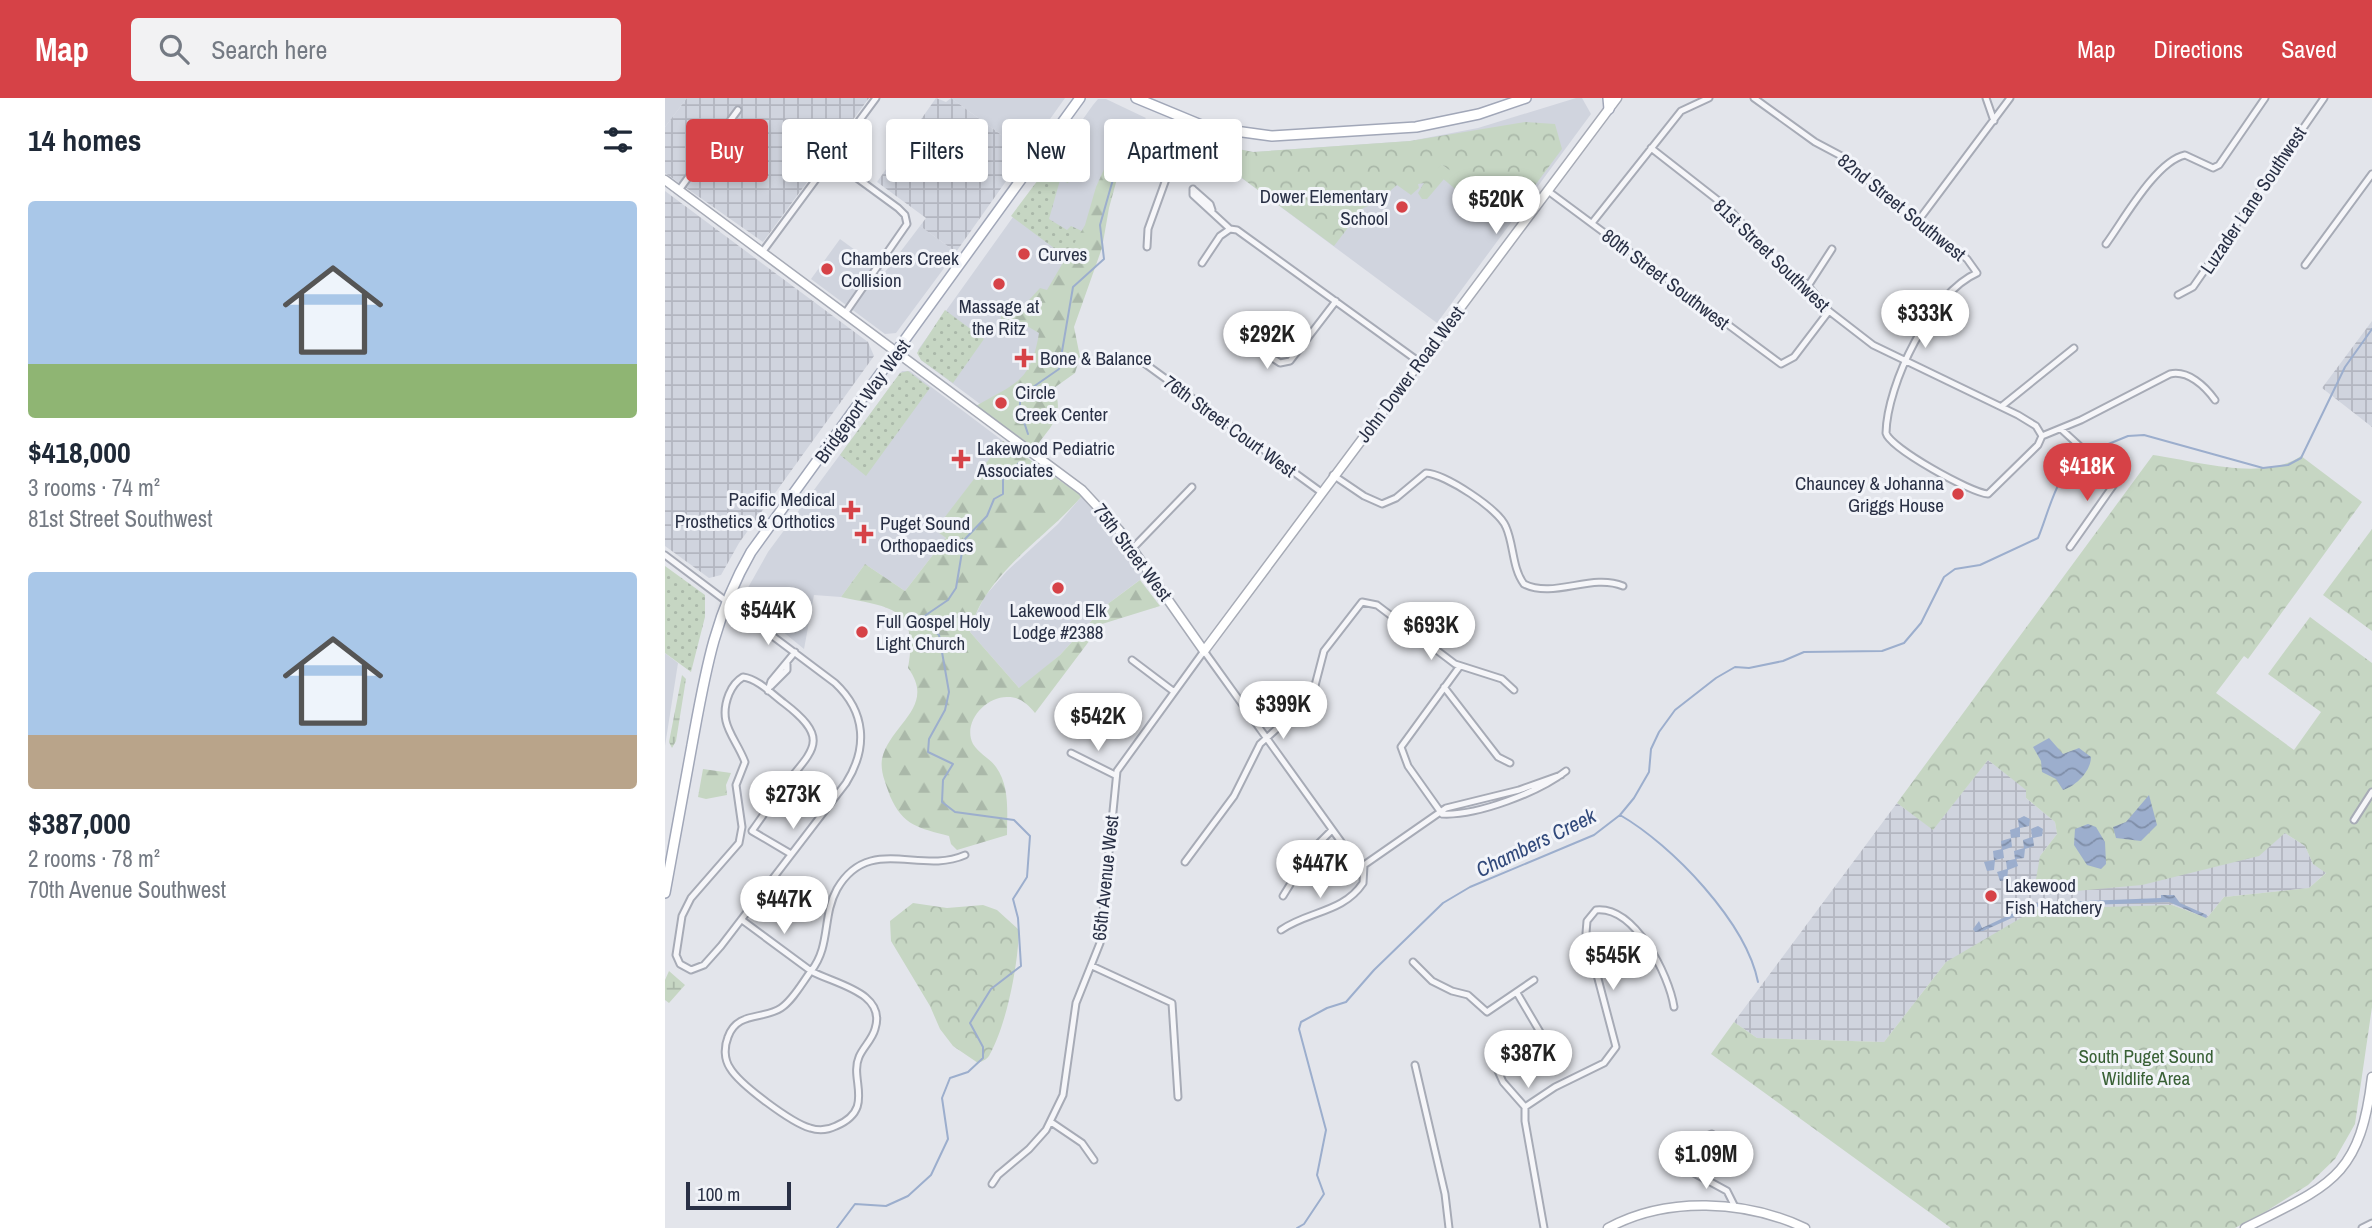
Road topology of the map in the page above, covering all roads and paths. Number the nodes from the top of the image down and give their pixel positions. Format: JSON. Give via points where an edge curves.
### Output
{"nodes":[{"id":1,"x":876,"y":98,"type":"edge"},
{"id":2,"x":1080,"y":98,"type":"edge"},
{"id":3,"x":1136,"y":98,"type":"edge"},
{"id":4,"x":1526,"y":98,"type":"edge"},
{"id":5,"x":1608,"y":98,"type":"edge"},
{"id":6,"x":1617,"y":98,"type":"edge"},
{"id":7,"x":1709,"y":98,"type":"edge"},
{"id":8,"x":1754,"y":98,"type":"edge"},
{"id":9,"x":1986,"y":98,"type":"edge"},
{"id":10,"x":2010,"y":98,"type":"edge"},
{"id":11,"x":2265,"y":98,"type":"edge"},
{"id":12,"x":2324,"y":98,"type":"edge"},
{"id":13,"x":1609,"y":108,"type":"junction"},
{"id":14,"x":738,"y":110,"type":"dead end"},
{"id":15,"x":861,"y":119,"type":"edge"},
{"id":16,"x":1183,"y":119,"type":"edge"},
{"id":17,"x":1994,"y":121,"type":"junction"},
{"id":18,"x":1242,"y":133,"type":"edge"},
{"id":19,"x":1651,"y":148,"type":"junction"},
{"id":20,"x":2372,"y":174,"type":"edge"},
{"id":21,"x":665,"y":180,"type":"edge"},
{"id":22,"x":814,"y":182,"type":"edge"},
{"id":23,"x":862,"y":182,"type":"edge"},
{"id":24,"x":1165,"y":182,"type":"edge"},
{"id":25,"x":679,"y":190,"type":"junction"},
{"id":26,"x":1548,"y":191,"type":"junction"},
{"id":27,"x":1212,"y":210,"type":"dead end"},
{"id":28,"x":1918,"y":221,"type":"junction"},
{"id":29,"x":1592,"y":223,"type":"junction"},
{"id":30,"x":1230,"y":229,"type":"junction"},
{"id":31,"x":2106,"y":244,"type":"dead end"},
{"id":32,"x":1147,"y":247,"type":"dead end"},
{"id":33,"x":1832,"y":248,"type":"dead end"},
{"id":34,"x":763,"y":251,"type":"junction"},
{"id":35,"x":1202,"y":263,"type":"dead end"},
{"id":36,"x":2305,"y":265,"type":"dead end"},
{"id":37,"x":1808,"y":286,"type":"junction"},
{"id":38,"x":2178,"y":295,"type":"dead end"},
{"id":39,"x":1336,"y":301,"type":"junction"},
{"id":40,"x":1829,"y":311,"type":"junction"},
{"id":41,"x":846,"y":312,"type":"junction"},
{"id":42,"x":1255,"y":346,"type":"dead end"},
{"id":43,"x":2074,"y":348,"type":"dead end"},
{"id":44,"x":898,"y":352,"type":"junction"},
{"id":45,"x":1904,"y":359,"type":"junction"},
{"id":46,"x":1140,"y":360,"type":"dead end"},
{"id":47,"x":1418,"y":361,"type":"junction"},
{"id":48,"x":2215,"y":400,"type":"dead end"},
{"id":49,"x":2002,"y":407,"type":"junction"},
{"id":50,"x":2061,"y":429,"type":"junction"},
{"id":51,"x":2042,"y":436,"type":"junction"},
{"id":52,"x":1333,"y":475,"type":"junction"},
{"id":53,"x":1192,"y":487,"type":"dead end"},
{"id":54,"x":1321,"y":492,"type":"junction"},
{"id":55,"x":2070,"y":547,"type":"dead end"},
{"id":56,"x":1133,"y":548,"type":"junction"},
{"id":57,"x":665,"y":555,"type":"edge"},
{"id":58,"x":1623,"y":586,"type":"dead end"},
{"id":59,"x":727,"y":598,"type":"junction"},
{"id":60,"x":1204,"y":651,"type":"junction"},
{"id":61,"x":796,"y":652,"type":"junction"},
{"id":62,"x":1132,"y":660,"type":"dead end"},
{"id":63,"x":1460,"y":666,"type":"junction"},
{"id":64,"x":1444,"y":687,"type":"junction"},
{"id":65,"x":770,"y":688,"type":"junction"},
{"id":66,"x":1514,"y":690,"type":"dead end"},
{"id":67,"x":1173,"y":691,"type":"junction"},
{"id":68,"x":1266,"y":738,"type":"junction"},
{"id":69,"x":1071,"y":754,"type":"dead end"},
{"id":70,"x":1510,"y":763,"type":"dead end"},
{"id":71,"x":1563,"y":773,"type":"dead end"},
{"id":72,"x":1115,"y":775,"type":"junction"},
{"id":73,"x":2372,"y":792,"type":"edge"},
{"id":74,"x":1442,"y":814,"type":"junction"},
{"id":75,"x":2354,"y":820,"type":"dead end"},
{"id":76,"x":1332,"y":830,"type":"junction"},
{"id":77,"x":742,"y":831,"type":"junction"},
{"id":78,"x":752,"y":831,"type":"junction"},
{"id":79,"x":791,"y":854,"type":"junction"},
{"id":80,"x":965,"y":855,"type":"dead end"},
{"id":81,"x":1185,"y":862,"type":"dead end"},
{"id":82,"x":1364,"y":864,"type":"junction"},
{"id":83,"x":665,"y":893,"type":"edge"},
{"id":84,"x":1283,"y":896,"type":"dead end"},
{"id":85,"x":742,"y":920,"type":"junction"},
{"id":86,"x":1281,"y":930,"type":"dead end"},
{"id":87,"x":1413,"y":962,"type":"dead end"},
{"id":88,"x":1092,"y":966,"type":"junction"},
{"id":89,"x":811,"y":971,"type":"junction"},
{"id":90,"x":1534,"y":979,"type":"dead end"},
{"id":91,"x":1517,"y":993,"type":"junction"},
{"id":92,"x":1674,"y":1007,"type":"dead end"},
{"id":93,"x":1415,"y":1065,"type":"dead end"},
{"id":94,"x":2372,"y":1077,"type":"edge"},
{"id":95,"x":1178,"y":1097,"type":"dead end"},
{"id":96,"x":1525,"y":1107,"type":"junction"},
{"id":97,"x":1051,"y":1122,"type":"junction"},
{"id":98,"x":1712,"y":1134,"type":"dead end"},
{"id":99,"x":1094,"y":1160,"type":"dead end"},
{"id":100,"x":992,"y":1184,"type":"dead end"},
{"id":101,"x":1735,"y":1207,"type":"junction"},
{"id":102,"x":2372,"y":1223,"type":"edge"},
{"id":103,"x":1611,"y":1227,"type":"edge"},
{"id":104,"x":1449,"y":1228,"type":"edge"},
{"id":105,"x":1544,"y":1228,"type":"edge"},
{"id":106,"x":1805,"y":1228,"type":"edge"},
{"id":107,"x":2245,"y":1228,"type":"edge"},
{"id":108,"x":2362,"y":1228,"type":"edge"}],
"edges":[{"from":1,"to":15,"type":"street"},
{"from":2,"to":44,"type":"main road","name":"Bridgeport Way West"},
{"from":3,"to":16,"type":"main road"},
{"from":4,"to":18,"type":"main road","via":[[1436,123],[1272,136]]},
{"from":5,"to":13,"type":"main road"},
{"from":6,"to":13,"type":"street","name":"John Dower Road West"},
{"from":7,"to":19,"type":"street","via":[[1681,111]]},
{"from":8,"to":28,"type":"street","name":"82nd Street Southwest","via":[[1847,159],[1885,197]]},
{"from":9,"to":17,"type":"street"},
{"from":10,"to":17,"type":"street"},
{"from":11,"to":31,"type":"street","via":[[2219,165],[2213,168],[2185,155],[2175,158],[2154,177]]},
{"from":12,"to":38,"type":"street","name":"Luzader Lane Southwest","via":[[2193,287]]},
{"from":13,"to":26,"type":"street","name":"John Dower Road West"},
{"from":14,"to":25,"type":"street"},
{"from":17,"to":28,"type":"street"},
{"from":19,"to":29,"type":"street"},
{"from":19,"to":37,"type":"street","name":"81st Street Southwest","via":[[1729,209],[1773,258]]},
{"from":20,"to":36,"type":"street"},
{"from":21,"to":25,"type":"street","name":"75th Street West"},
{"from":22,"to":34,"type":"street"},
{"from":23,"to":41,"type":"street","via":[[898,208],[907,219],[906,228]]},
{"from":24,"to":32,"type":"street"},
{"from":25,"to":34,"type":"street","name":"75th Street West"},
{"from":26,"to":29,"type":"street","name":"80th Street Southwest"},
{"from":26,"to":47,"type":"street","name":"John Dower Road West"},
{"from":27,"to":30,"type":"street"},
{"from":28,"to":45,"type":"street","name":"82nd Street Southwest","via":[[1967,258],[1977,273],[1955,286]]},
{"from":29,"to":40,"type":"street","name":"80th Street Southwest","via":[[1781,364]]},
{"from":30,"to":35,"type":"street"},
{"from":30,"to":39,"type":"street"},
{"from":33,"to":37,"type":"street"},
{"from":34,"to":41,"type":"street","name":"75th Street West"},
{"from":37,"to":40,"type":"street","name":"81st Street Southwest"},
{"from":39,"to":42,"type":"street","via":[[1286,362],[1273,360]]},
{"from":39,"to":47,"type":"street"},
{"from":40,"to":45,"type":"street","name":"81st Street Southwest","via":[[1869,343]]},
{"from":41,"to":44,"type":"street","name":"75th Street West"},
{"from":43,"to":49,"type":"street"},
{"from":44,"to":56,"type":"street","name":"75th Street West","via":[[1082,489]]},
{"from":44,"to":59,"type":"main road","name":"Bridgeport Way West","via":[[751,552]]},
{"from":45,"to":49,"type":"street","name":"81st Street Southwest"},
{"from":45,"to":51,"type":"street","via":[[1886,426],[1889,441],[1973,490],[1985,495],[1994,492]]},
{"from":46,"to":54,"type":"street","name":"76th Street Court West"},
{"from":47,"to":52,"type":"street","name":"John Dower Road West"},
{"from":48,"to":50,"type":"street","via":[[2190,377],[2176,373]]},
{"from":49,"to":51,"type":"street","name":"81st Street Southwest","via":[[2030,422]]},
{"from":50,"to":51,"type":"street"},
{"from":50,"to":55,"type":"street","via":[[2115,483]]},
{"from":52,"to":54,"type":"street","name":"John Dower Road West"},
{"from":52,"to":58,"type":"street","via":[[1382,504],[1426,473],[1438,475],[1503,521],[1524,584],[1551,587],[1602,581]]},
{"from":53,"to":56,"type":"street"},
{"from":54,"to":60,"type":"street","name":"John Dower Road West"},
{"from":56,"to":60,"type":"street","name":"75th Street West"},
{"from":57,"to":59,"type":"street"},
{"from":59,"to":61,"type":"street"},
{"from":59,"to":83,"type":"main road","name":"Bridgeport Way West","via":[[708,655]]},
{"from":60,"to":67,"type":"street","name":"65th Avenue West"},
{"from":60,"to":68,"type":"street","name":"75th Street West"},
{"from":61,"to":65,"type":"street"},
{"from":61,"to":79,"type":"street","via":[[851,701],[861,727],[862,751],[846,783]]},
{"from":62,"to":67,"type":"street"},
{"from":63,"to":64,"type":"street"},
{"from":63,"to":66,"type":"street","via":[[1501,680]]},
{"from":63,"to":68,"type":"street","via":[[1367,601],[1355,607],[1324,651],[1312,697]]},
{"from":64,"to":70,"type":"street","via":[[1498,757]]},
{"from":64,"to":74,"type":"street","via":[[1400,749]]},
{"from":65,"to":77,"type":"street","via":[[748,678],[737,681],[724,711],[729,736],[744,762],[736,789]]},
{"from":65,"to":78,"type":"street","via":[[806,721],[812,748]]},
{"from":67,"to":72,"type":"street","name":"65th Avenue West"},
{"from":68,"to":76,"type":"street","name":"75th Street West"},
{"from":68,"to":81,"type":"street","via":[[1234,796]]},
{"from":69,"to":72,"type":"street"},
{"from":71,"to":74,"type":"street","via":[[1519,790],[1446,808]]},
{"from":72,"to":88,"type":"street","name":"65th Avenue West","via":[[1104,920]]},
{"from":73,"to":75,"type":"street"},
{"from":74,"to":82,"type":"street"},
{"from":76,"to":82,"type":"street","name":"75th Street West","via":[[1353,858]]},
{"from":76,"to":84,"type":"street","via":[[1314,846]]},
{"from":77,"to":78,"type":"street"},
{"from":77,"to":85,"type":"street","via":[[735,849],[684,908],[676,950],[682,965],[691,970],[703,966]]},
{"from":78,"to":79,"type":"street"},
{"from":79,"to":85,"type":"street"},
{"from":80,"to":89,"type":"street","via":[[937,861],[878,858],[855,869],[834,896],[825,945]]},
{"from":82,"to":86,"type":"street","via":[[1364,881],[1352,895],[1333,909],[1298,919]]},
{"from":85,"to":89,"type":"street"},
{"from":87,"to":91,"type":"street","via":[[1432,981],[1468,995],[1484,1012]]},
{"from":88,"to":95,"type":"street","via":[[1172,1003]]},
{"from":88,"to":97,"type":"street","name":"65th Avenue West","via":[[1076,1003],[1068,1074]]},
{"from":89,"to":89,"type":"street","via":[[862,993],[876,1020],[857,1061],[861,1091],[856,1108],[838,1125],[821,1130],[795,1121],[744,1083],[730,1069],[725,1054],[727,1038],[736,1024],[780,1009]]},
{"from":90,"to":91,"type":"street"},
{"from":91,"to":96,"type":"street","via":[[1541,1030],[1501,1062],[1498,1071]]},
{"from":92,"to":96,"type":"street","via":[[1659,964],[1637,931],[1623,918],[1596,910],[1587,921],[1586,933],[1616,1047],[1604,1063],[1573,1076]]},
{"from":93,"to":104,"type":"street"},
{"from":94,"to":107,"type":"street","via":[[2364,1129],[2341,1171],[2316,1190]]},
{"from":96,"to":105,"type":"street"},
{"from":97,"to":99,"type":"street","via":[[1082,1143]]},
{"from":97,"to":100,"type":"street","name":"65th Avenue West"},
{"from":98,"to":101,"type":"street","via":[[1694,1141],[1681,1164],[1685,1171],[1727,1191]]},
{"from":101,"to":103,"type":"street","via":[[1672,1208]]},
{"from":101,"to":106,"type":"street","via":[[1776,1215]]},
{"from":102,"to":108,"type":"street"}]}
